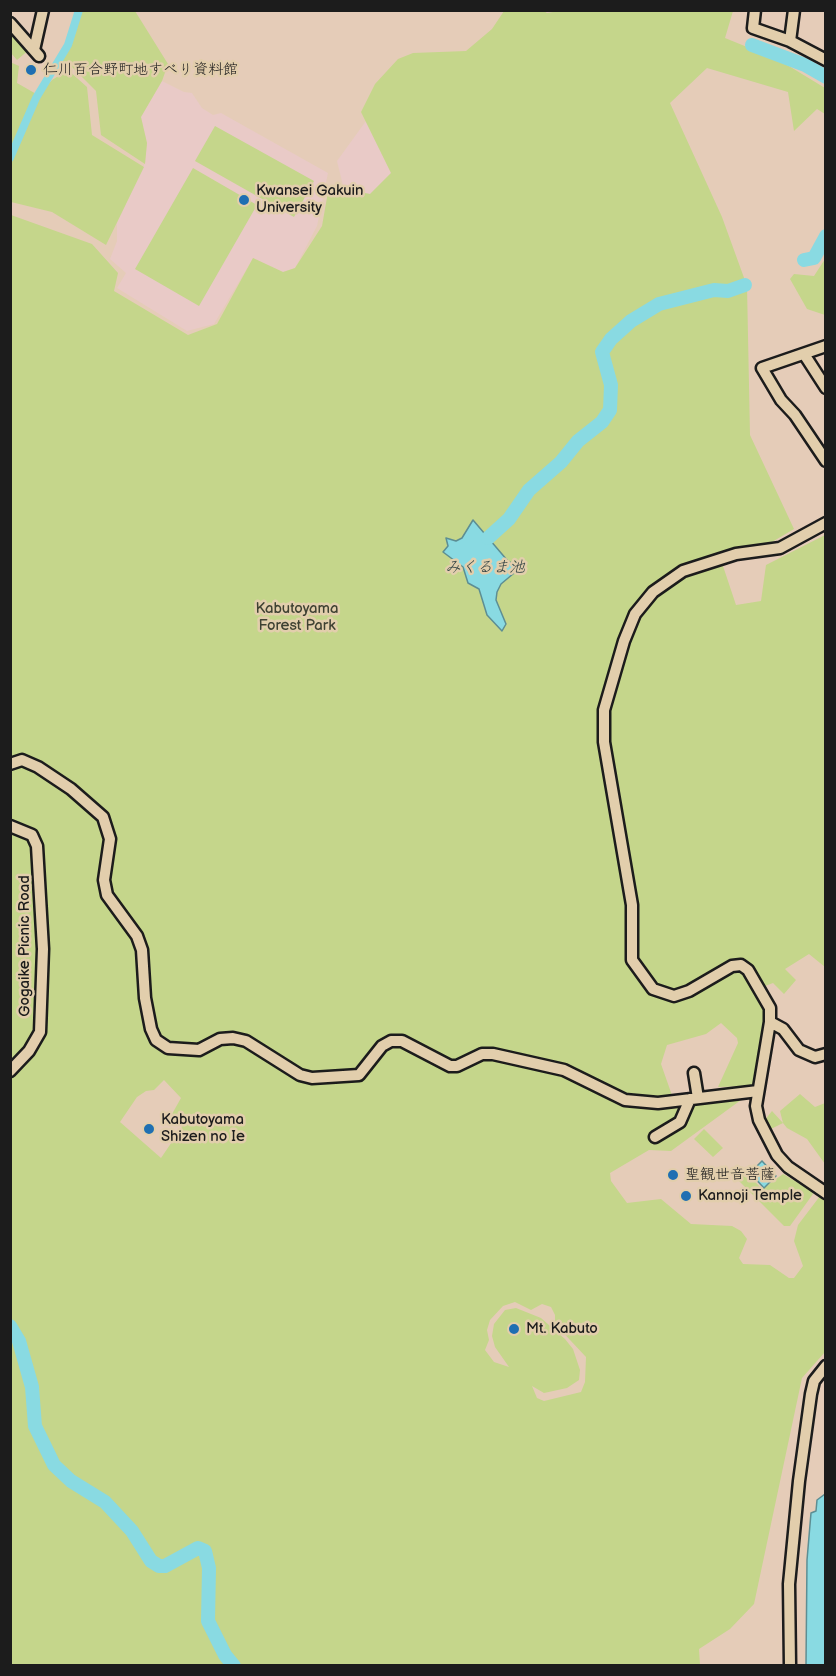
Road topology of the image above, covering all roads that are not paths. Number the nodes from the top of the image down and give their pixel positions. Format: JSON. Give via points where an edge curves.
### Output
{"nodes":[{"id":1,"x":43,"y":10,"type":"edge"},
{"id":2,"x":755,"y":10,"type":"edge"},
{"id":3,"x":794,"y":10,"type":"edge"},
{"id":4,"x":10,"y":23,"type":"edge"},
{"id":5,"x":790,"y":40,"type":"junction"},
{"id":6,"x":825,"y":59,"type":"edge"},
{"id":7,"x":825,"y":346,"type":"edge"},
{"id":8,"x":804,"y":354,"type":"junction"},
{"id":9,"x":825,"y":388,"type":"edge"},
{"id":10,"x":825,"y":461,"type":"edge"},
{"id":11,"x":825,"y":523,"type":"edge"},
{"id":12,"x":10,"y":764,"type":"edge"},
{"id":13,"x":10,"y":826,"type":"edge"},
{"id":14,"x":770,"y":1022,"type":"junction"},
{"id":15,"x":825,"y":1054,"type":"edge"},
{"id":16,"x":10,"y":1071,"type":"edge"},
{"id":17,"x":694,"y":1073,"type":"dead end"},
{"id":18,"x":758,"y":1091,"type":"junction"},
{"id":19,"x":694,"y":1099,"type":"junction"},
{"id":20,"x":655,"y":1137,"type":"dead end"},
{"id":21,"x":825,"y":1193,"type":"edge"},
{"id":22,"x":825,"y":1366,"type":"edge"},
{"id":23,"x":790,"y":1665,"type":"edge"}],
"edges":[{"from":1,"to":4,"type":"street","via":[[36,52]]},
{"from":2,"to":5,"type":"street","via":[[753,28]]},
{"from":3,"to":5,"type":"street"},
{"from":5,"to":6,"type":"street"},
{"from":7,"to":8,"type":"street"},
{"from":8,"to":9,"type":"street"},
{"from":8,"to":10,"type":"street","via":[[762,368]]},
{"from":11,"to":14,"type":"street","via":[[780,548],[736,554],[683,571],[653,592],[635,614],[604,710],[604,742],[632,905],[632,960],[653,989],[674,996],[741,965],[748,970],[770,1008]]},
{"from":12,"to":19,"type":"street","via":[[22,760],[38,768],[71,789],[103,817],[110,839],[104,880],[107,895],[142,950],[151,1029],[156,1040],[168,1048],[199,1050],[220,1039],[233,1038],[246,1041],[312,1078],[359,1075],[382,1046],[402,1041],[450,1066],[482,1054],[494,1054],[564,1070],[625,1100],[658,1103]]},
{"from":13,"to":16,"type":"street","name":"Gogaike Picnic Road","via":[[32,835],[37,846],[43,949],[39,1032],[29,1051]]},
{"from":14,"to":15,"type":"street","via":[[783,1029],[799,1050],[815,1057]]},
{"from":14,"to":18,"type":"street"},
{"from":17,"to":19,"type":"street"},
{"from":18,"to":19,"type":"street"},
{"from":18,"to":21,"type":"street","via":[[759,1120],[777,1155]]},
{"from":19,"to":20,"type":"street","via":[[680,1122]]},
{"from":22,"to":23,"type":"street","via":[[814,1381],[811,1394],[799,1480],[789,1584]]}]}
